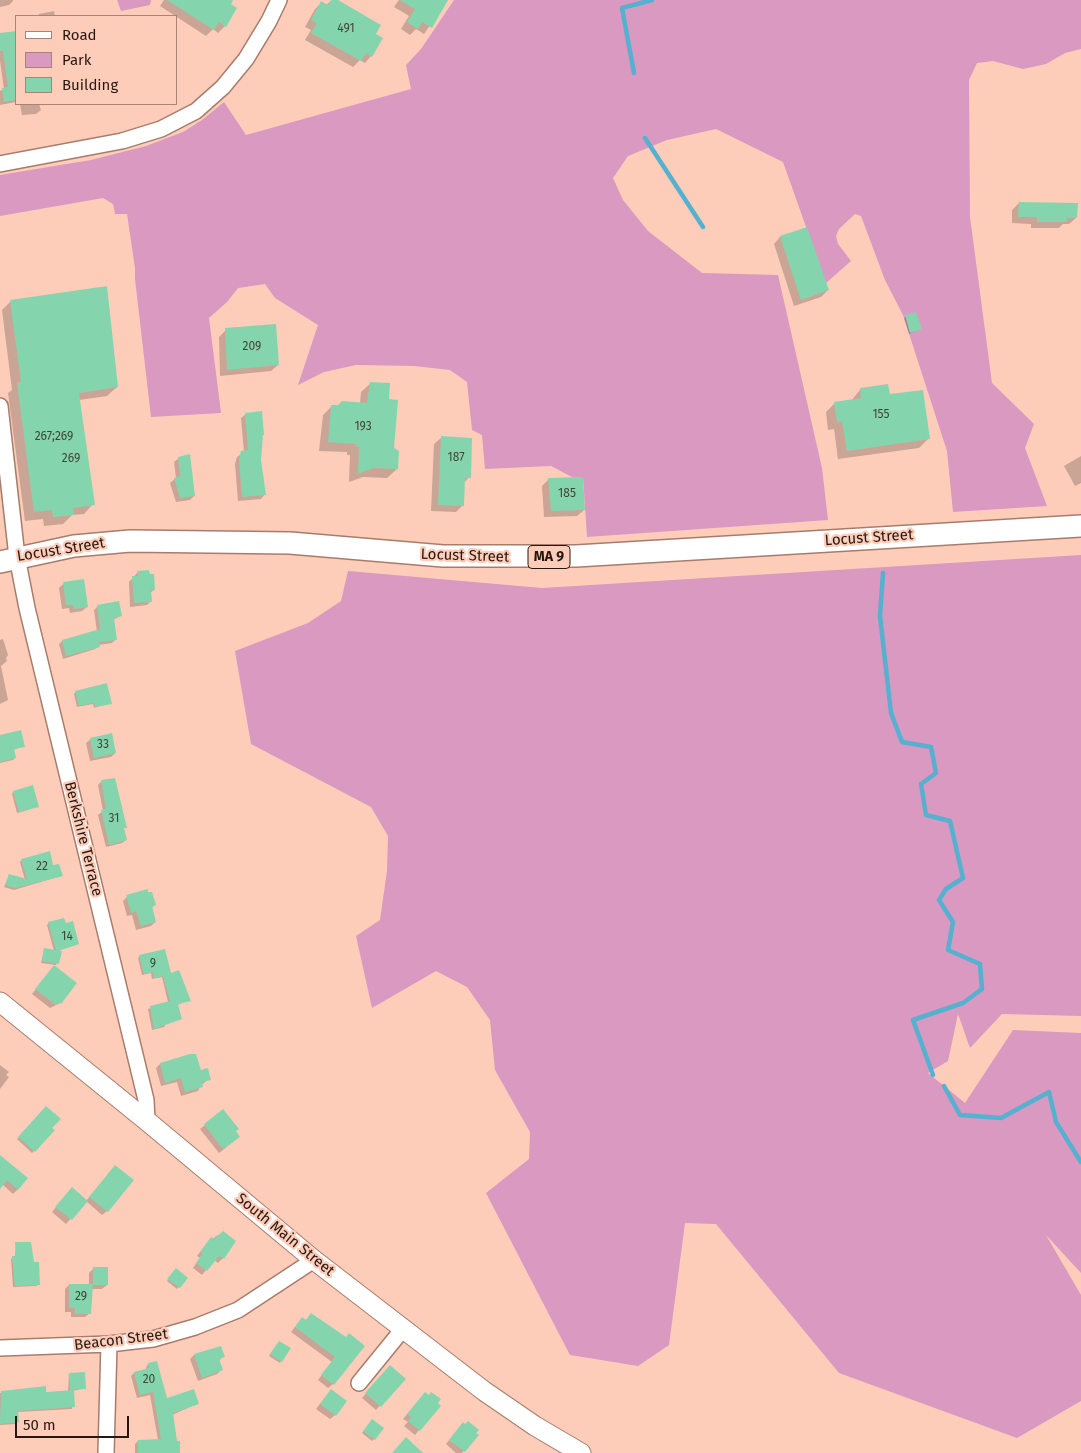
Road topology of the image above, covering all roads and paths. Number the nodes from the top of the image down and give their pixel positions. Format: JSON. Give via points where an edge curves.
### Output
{"nodes":[{"id":1,"x":279,"y":0,"type":"edge"},
{"id":2,"x":0,"y":164,"type":"edge"},
{"id":3,"x":0,"y":406,"type":"edge"},
{"id":4,"x":1081,"y":526,"type":"edge"},
{"id":5,"x":9,"y":559,"type":"edge"},
{"id":6,"x":0,"y":1002,"type":"edge"},
{"id":7,"x":147,"y":1121,"type":"junction"},
{"id":8,"x":314,"y":1260,"type":"junction"},
{"id":9,"x":404,"y":1329,"type":"junction"},
{"id":10,"x":109,"y":1344,"type":"junction"},
{"id":11,"x":0,"y":1348,"type":"edge"},
{"id":12,"x":359,"y":1383,"type":"dead end"},
{"id":13,"x":106,"y":1453,"type":"edge"},
{"id":14,"x":581,"y":1453,"type":"edge"}],
"edges":[{"from":1,"to":2,"type":"street","via":[[246,59],[223,87],[196,111],[161,128],[122,141]]},
{"from":3,"to":5,"type":"street","name":"Berkshire Terrace"},
{"from":4,"to":5,"type":"highway","name":"Locust Street","number":"MA 9","via":[[576,556],[443,556],[290,543],[153,540],[101,543]]},
{"from":5,"to":7,"type":"street","name":"Berkshire Terrace","via":[[33,636],[146,1100]]},
{"from":6,"to":7,"type":"main road","name":"South Main Street"},
{"from":7,"to":8,"type":"main road","name":"South Main Street"},
{"from":8,"to":9,"type":"main road","name":"South Main Street"},
{"from":8,"to":10,"type":"street","name":"Beacon Street","via":[[238,1310],[178,1332]]},
{"from":9,"to":12,"type":"street"},
{"from":9,"to":14,"type":"main road","name":"South Main Street","via":[[492,1396]]},
{"from":10,"to":11,"type":"street","name":"Beacon Street"},
{"from":10,"to":13,"type":"street"}]}
